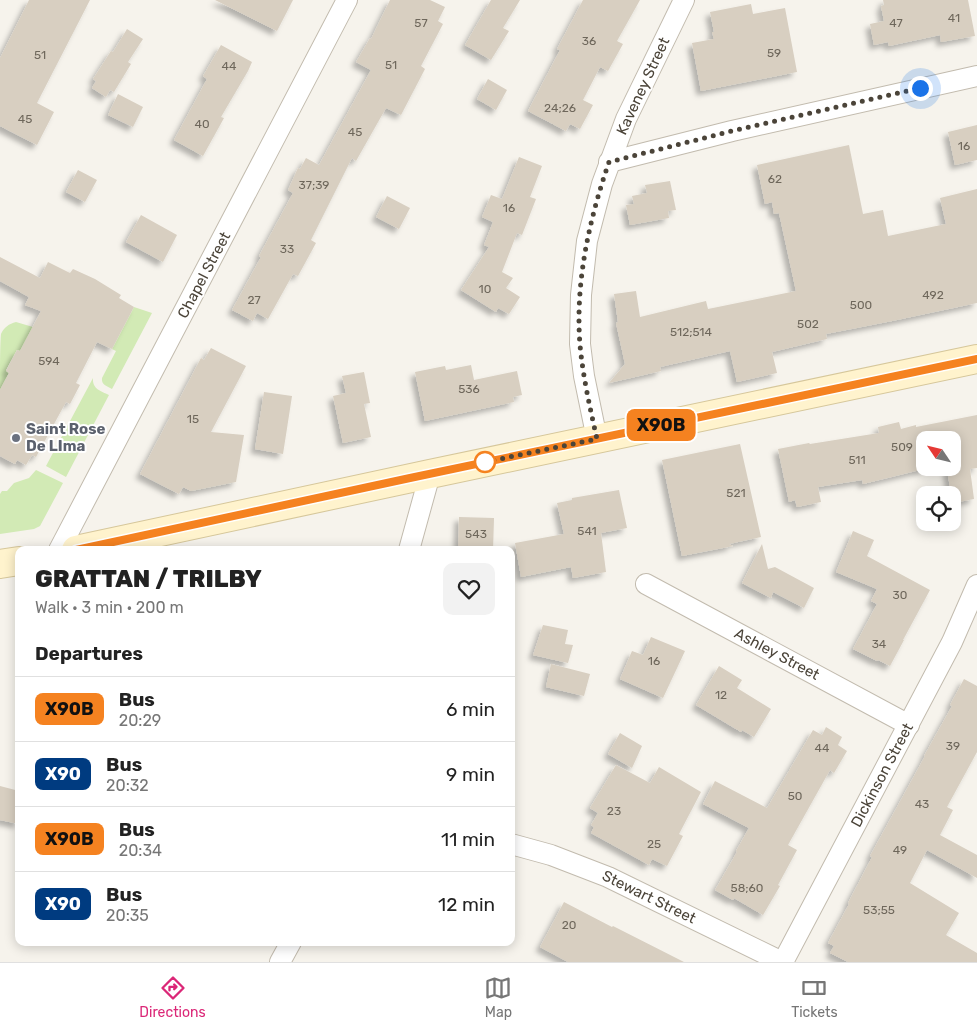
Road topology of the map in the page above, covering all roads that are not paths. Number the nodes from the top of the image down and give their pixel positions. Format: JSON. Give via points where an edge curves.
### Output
{"nodes":[{"id":1,"x":347,"y":0,"type":"edge"},
{"id":2,"x":684,"y":0,"type":"edge"},
{"id":3,"x":977,"y":76,"type":"edge"},
{"id":4,"x":609,"y":162,"type":"junction"},
{"id":5,"x":977,"y":359,"type":"edge"},
{"id":6,"x":597,"y":439,"type":"junction"},
{"id":7,"x":430,"y":474,"type":"junction"},
{"id":8,"x":61,"y":546,"type":"edge"},
{"id":9,"x":95,"y":546,"type":"edge"},
{"id":10,"x":410,"y":546,"type":"edge"},
{"id":11,"x":15,"y":562,"type":"edge"},
{"id":12,"x":0,"y":564,"type":"edge"},
{"id":13,"x":646,"y":584,"type":"dead end"},
{"id":14,"x":977,"y":585,"type":"edge"},
{"id":15,"x":909,"y":725,"type":"junction"},
{"id":16,"x":515,"y":845,"type":"edge"},
{"id":17,"x":289,"y":946,"type":"edge"},
{"id":18,"x":280,"y":962,"type":"edge"},
{"id":19,"x":782,"y":962,"type":"edge"}],
"edges":[{"from":1,"to":8,"type":"street","name":"Chapel Street"},
{"from":2,"to":4,"type":"street","name":"Kaveney Street","via":[[626,118]]},
{"from":3,"to":4,"type":"street"},
{"from":4,"to":6,"type":"street","name":"Kaveney Street","via":[[587,241],[581,295],[580,344]]},
{"from":5,"to":6,"type":"main road"},
{"from":6,"to":7,"type":"main road"},
{"from":7,"to":9,"type":"main road"},
{"from":7,"to":10,"type":"street"},
{"from":11,"to":12,"type":"main road"},
{"from":13,"to":15,"type":"street","name":"Ashley Street"},
{"from":14,"to":15,"type":"street","name":"Dickinson Street"},
{"from":15,"to":19,"type":"street","name":"Dickinson Street"},
{"from":16,"to":19,"type":"street","name":"Stewart Street","via":[[608,877]]},
{"from":17,"to":18,"type":"street"}]}
